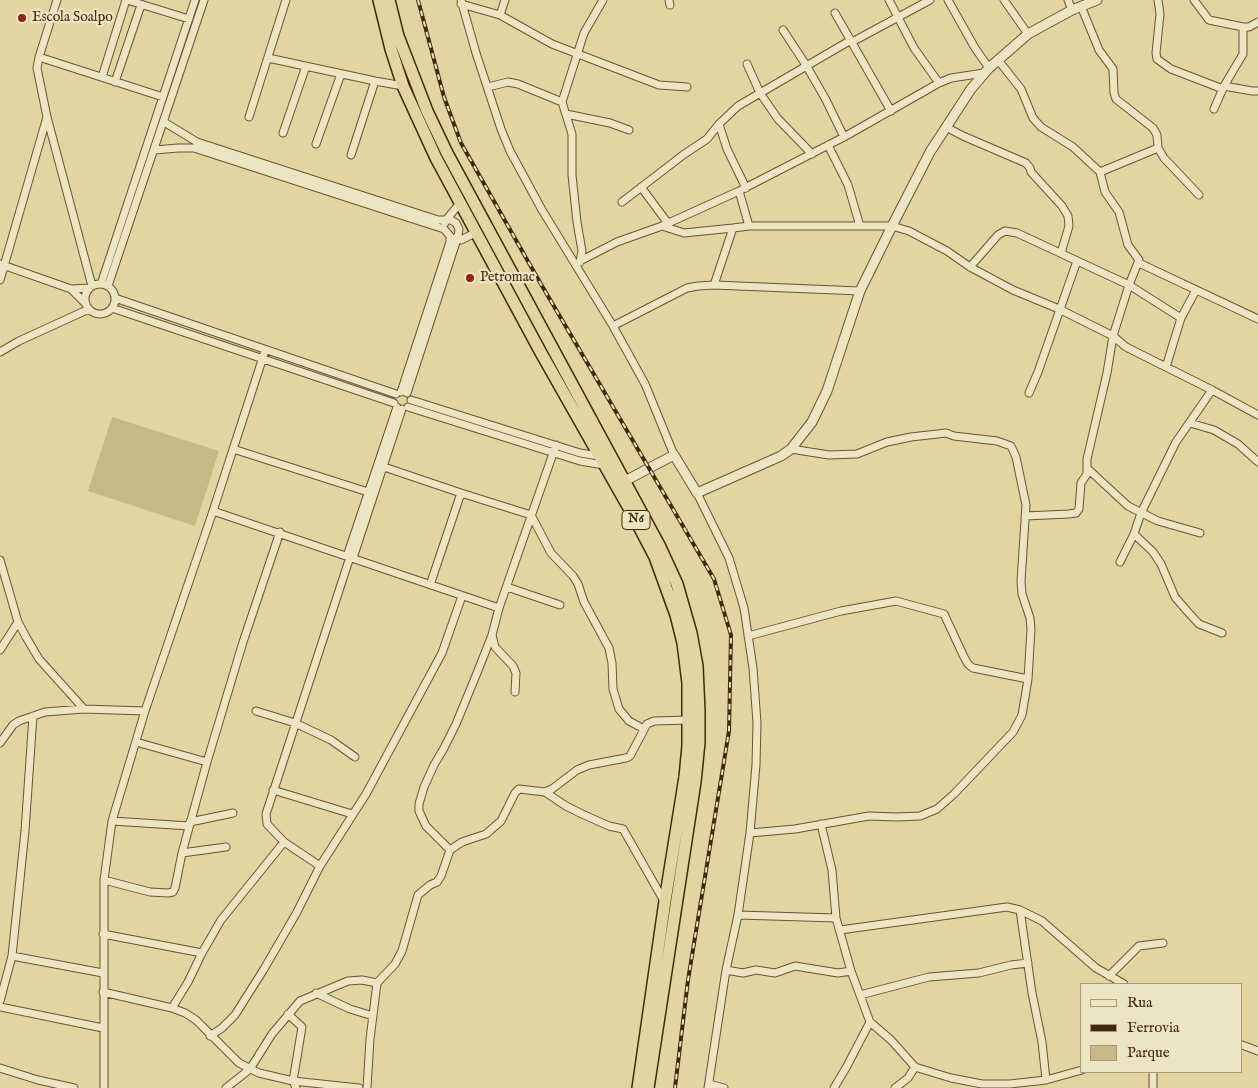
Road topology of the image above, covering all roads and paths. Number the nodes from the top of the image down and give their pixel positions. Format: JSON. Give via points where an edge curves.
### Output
{"nodes":[{"id":1,"x":57,"y":0,"type":"edge"},
{"id":2,"x":127,"y":0,"type":"edge"},
{"id":3,"x":195,"y":0,"type":"edge"},
{"id":4,"x":204,"y":0,"type":"edge"},
{"id":5,"x":286,"y":0,"type":"edge"},
{"id":6,"x":379,"y":0,"type":"edge"},
{"id":7,"x":389,"y":0,"type":"edge"},
{"id":8,"x":505,"y":0,"type":"edge"},
{"id":9,"x":602,"y":0,"type":"edge"},
{"id":10,"x":888,"y":0,"type":"edge"},
{"id":11,"x":930,"y":0,"type":"edge"},
{"id":12,"x":948,"y":0,"type":"edge"},
{"id":13,"x":1004,"y":0,"type":"edge"},
{"id":14,"x":1068,"y":0,"type":"edge"},
{"id":15,"x":1097,"y":0,"type":"edge"},
{"id":16,"x":1158,"y":0,"type":"edge"},
{"id":17,"x":1194,"y":0,"type":"edge"},
{"id":18,"x":461,"y":2,"type":"edge"},
{"id":19,"x":142,"y":5,"type":"junction"},
{"id":20,"x":1076,"y":8,"type":"junction"},
{"id":21,"x":835,"y":13,"type":"dead end"},
{"id":22,"x":500,"y":15,"type":"junction"},
{"id":23,"x":898,"y":16,"type":"junction"},
{"id":24,"x":189,"y":19,"type":"junction"},
{"id":25,"x":1258,"y":22,"type":"edge"},
{"id":26,"x":1243,"y":27,"type":"junction"},
{"id":27,"x":782,"y":30,"type":"dead end"},
{"id":28,"x":1028,"y":34,"type":"junction"},
{"id":29,"x":851,"y":41,"type":"junction"},
{"id":30,"x":577,"y":52,"type":"junction"},
{"id":31,"x":39,"y":57,"type":"junction"},
{"id":32,"x":268,"y":58,"type":"junction"},
{"id":33,"x":998,"y":60,"type":"junction"},
{"id":34,"x":746,"y":64,"type":"dead end"},
{"id":35,"x":806,"y":65,"type":"junction"},
{"id":36,"x":306,"y":66,"type":"junction"},
{"id":37,"x":986,"y":70,"type":"junction"},
{"id":38,"x":341,"y":74,"type":"junction"},
{"id":39,"x":102,"y":77,"type":"junction"},
{"id":40,"x":375,"y":81,"type":"junction"},
{"id":41,"x":115,"y":82,"type":"junction"},
{"id":42,"x":939,"y":83,"type":"junction"},
{"id":43,"x":403,"y":86,"type":"junction"},
{"id":44,"x":488,"y":87,"type":"junction"},
{"id":45,"x":686,"y":88,"type":"dead end"},
{"id":46,"x":1223,"y":88,"type":"junction"},
{"id":47,"x":1258,"y":91,"type":"edge"},
{"id":48,"x":760,"y":92,"type":"junction"},
{"id":49,"x":163,"y":97,"type":"junction"},
{"id":50,"x":562,"y":102,"type":"junction"},
{"id":51,"x":1214,"y":110,"type":"dead end"},
{"id":52,"x":891,"y":111,"type":"junction"},
{"id":53,"x":566,"y":114,"type":"junction"},
{"id":54,"x":47,"y":117,"type":"junction"},
{"id":55,"x":249,"y":117,"type":"dead end"},
{"id":56,"x":164,"y":122,"type":"junction"},
{"id":57,"x":719,"y":124,"type":"junction"},
{"id":58,"x":946,"y":127,"type":"junction"},
{"id":59,"x":628,"y":130,"type":"dead end"},
{"id":60,"x":282,"y":133,"type":"dead end"},
{"id":61,"x":844,"y":137,"type":"junction"},
{"id":62,"x":316,"y":144,"type":"dead end"},
{"id":63,"x":828,"y":145,"type":"junction"},
{"id":64,"x":1158,"y":148,"type":"junction"},
{"id":65,"x":155,"y":150,"type":"junction"},
{"id":66,"x":812,"y":154,"type":"junction"},
{"id":67,"x":351,"y":155,"type":"dead end"},
{"id":68,"x":238,"y":159,"type":"junction"},
{"id":69,"x":1100,"y":172,"type":"junction"},
{"id":70,"x":641,"y":187,"type":"junction"},
{"id":71,"x":742,"y":190,"type":"junction"},
{"id":72,"x":1199,"y":195,"type":"dead end"},
{"id":73,"x":461,"y":202,"type":"junction"},
{"id":74,"x":622,"y":202,"type":"dead end"},
{"id":75,"x":446,"y":220,"type":"junction"},
{"id":76,"x":664,"y":224,"type":"junction"},
{"id":77,"x":749,"y":226,"type":"junction"},
{"id":78,"x":860,"y":226,"type":"junction"},
{"id":79,"x":892,"y":226,"type":"junction"},
{"id":80,"x":733,"y":228,"type":"junction"},
{"id":81,"x":444,"y":230,"type":"junction"},
{"id":82,"x":477,"y":232,"type":"junction"},
{"id":83,"x":453,"y":238,"type":"junction"},
{"id":84,"x":1061,"y":253,"type":"junction"},
{"id":85,"x":1077,"y":261,"type":"junction"},
{"id":86,"x":1139,"y":263,"type":"junction"},
{"id":87,"x":579,"y":264,"type":"junction"},
{"id":88,"x":2,"y":265,"type":"edge"},
{"id":89,"x":970,"y":267,"type":"junction"},
{"id":90,"x":0,"y":280,"type":"edge"},
{"id":91,"x":105,"y":285,"type":"junction"},
{"id":92,"x":714,"y":285,"type":"junction"},
{"id":93,"x":1129,"y":285,"type":"junction"},
{"id":94,"x":91,"y":287,"type":"junction"},
{"id":95,"x":71,"y":289,"type":"junction"},
{"id":96,"x":1196,"y":290,"type":"junction"},
{"id":97,"x":860,"y":291,"type":"junction"},
{"id":98,"x":115,"y":298,"type":"junction"},
{"id":99,"x":87,"y":307,"type":"junction"},
{"id":100,"x":112,"y":308,"type":"junction"},
{"id":101,"x":1059,"y":309,"type":"junction"},
{"id":102,"x":1180,"y":318,"type":"junction"},
{"id":103,"x":1258,"y":319,"type":"edge"},
{"id":104,"x":613,"y":326,"type":"junction"},
{"id":105,"x":1113,"y":336,"type":"junction"},
{"id":106,"x":265,"y":351,"type":"junction"},
{"id":107,"x":0,"y":352,"type":"edge"},
{"id":108,"x":262,"y":359,"type":"junction"},
{"id":109,"x":1166,"y":367,"type":"junction"},
{"id":110,"x":1212,"y":390,"type":"junction"},
{"id":111,"x":401,"y":393,"type":"junction"},
{"id":112,"x":1029,"y":393,"type":"dead end"},
{"id":113,"x":402,"y":405,"type":"junction"},
{"id":114,"x":1258,"y":415,"type":"edge"},
{"id":115,"x":1190,"y":423,"type":"junction"},
{"id":116,"x":556,"y":445,"type":"junction"},
{"id":117,"x":233,"y":449,"type":"junction"},
{"id":118,"x":791,"y":449,"type":"junction"},
{"id":119,"x":553,"y":453,"type":"junction"},
{"id":120,"x":674,"y":455,"type":"junction"},
{"id":121,"x":602,"y":461,"type":"junction"},
{"id":122,"x":1258,"y":462,"type":"edge"},
{"id":123,"x":384,"y":467,"type":"junction"},
{"id":124,"x":1088,"y":469,"type":"junction"},
{"id":125,"x":620,"y":483,"type":"junction"},
{"id":126,"x":368,"y":492,"type":"junction"},
{"id":127,"x":461,"y":493,"type":"junction"},
{"id":128,"x":697,"y":493,"type":"junction"},
{"id":129,"x":213,"y":511,"type":"junction"},
{"id":130,"x":1141,"y":513,"type":"junction"},
{"id":131,"x":531,"y":515,"type":"junction"},
{"id":132,"x":1025,"y":516,"type":"junction"},
{"id":133,"x":280,"y":532,"type":"junction"},
{"id":134,"x":1200,"y":533,"type":"dead end"},
{"id":135,"x":1134,"y":534,"type":"junction"},
{"id":136,"x":350,"y":557,"type":"junction"},
{"id":137,"x":0,"y":560,"type":"edge"},
{"id":138,"x":1120,"y":562,"type":"dead end"},
{"id":139,"x":430,"y":585,"type":"junction"},
{"id":140,"x":507,"y":587,"type":"junction"},
{"id":141,"x":462,"y":596,"type":"junction"},
{"id":142,"x":560,"y":605,"type":"dead end"},
{"id":143,"x":499,"y":608,"type":"junction"},
{"id":144,"x":18,"y":622,"type":"junction"},
{"id":145,"x":1222,"y":633,"type":"dead end"},
{"id":146,"x":492,"y":635,"type":"junction"},
{"id":147,"x":748,"y":636,"type":"junction"},
{"id":148,"x":0,"y":650,"type":"edge"},
{"id":149,"x":1028,"y":679,"type":"junction"},
{"id":150,"x":515,"y":692,"type":"dead end"},
{"id":151,"x":84,"y":709,"type":"junction"},
{"id":152,"x":145,"y":711,"type":"junction"},
{"id":153,"x":256,"y":711,"type":"dead end"},
{"id":154,"x":33,"y":716,"type":"junction"},
{"id":155,"x":689,"y":720,"type":"junction"},
{"id":156,"x":295,"y":723,"type":"junction"},
{"id":157,"x":644,"y":729,"type":"junction"},
{"id":158,"x":136,"y":742,"type":"junction"},
{"id":159,"x":0,"y":743,"type":"edge"},
{"id":160,"x":355,"y":757,"type":"dead end"},
{"id":161,"x":207,"y":762,"type":"junction"},
{"id":162,"x":273,"y":790,"type":"junction"},
{"id":163,"x":545,"y":792,"type":"junction"},
{"id":164,"x":233,"y":813,"type":"dead end"},
{"id":165,"x":352,"y":814,"type":"junction"},
{"id":166,"x":112,"y":821,"type":"junction"},
{"id":167,"x":189,"y":824,"type":"junction"},
{"id":168,"x":821,"y":824,"type":"junction"},
{"id":169,"x":750,"y":833,"type":"junction"},
{"id":170,"x":284,"y":842,"type":"junction"},
{"id":171,"x":226,"y":847,"type":"dead end"},
{"id":172,"x":450,"y":850,"type":"junction"},
{"id":173,"x":182,"y":853,"type":"junction"},
{"id":174,"x":320,"y":866,"type":"junction"},
{"id":175,"x":104,"y":880,"type":"junction"},
{"id":176,"x":665,"y":902,"type":"junction"},
{"id":177,"x":1020,"y":910,"type":"junction"},
{"id":178,"x":738,"y":915,"type":"junction"},
{"id":179,"x":836,"y":918,"type":"junction"},
{"id":180,"x":840,"y":930,"type":"junction"},
{"id":181,"x":103,"y":934,"type":"junction"},
{"id":182,"x":1163,"y":943,"type":"dead end"},
{"id":183,"x":202,"y":952,"type":"junction"},
{"id":184,"x":12,"y":956,"type":"junction"},
{"id":185,"x":1028,"y":963,"type":"junction"},
{"id":186,"x":726,"y":970,"type":"junction"},
{"id":187,"x":851,"y":971,"type":"junction"},
{"id":188,"x":102,"y":973,"type":"junction"},
{"id":189,"x":1112,"y":979,"type":"edge"},
{"id":190,"x":377,"y":984,"type":"junction"},
{"id":191,"x":103,"y":992,"type":"junction"},
{"id":192,"x":316,"y":993,"type":"junction"},
{"id":193,"x":860,"y":995,"type":"junction"},
{"id":194,"x":0,"y":1001,"type":"edge"},
{"id":195,"x":0,"y":1007,"type":"edge"},
{"id":196,"x":172,"y":1008,"type":"junction"},
{"id":197,"x":288,"y":1014,"type":"junction"},
{"id":198,"x":373,"y":1016,"type":"junction"},
{"id":199,"x":870,"y":1022,"type":"junction"},
{"id":200,"x":103,"y":1028,"type":"junction"},
{"id":201,"x":210,"y":1036,"type":"junction"},
{"id":202,"x":1243,"y":1045,"type":"edge"},
{"id":203,"x":1258,"y":1051,"type":"edge"},
{"id":204,"x":915,"y":1067,"type":"junction"},
{"id":205,"x":0,"y":1068,"type":"edge"},
{"id":206,"x":250,"y":1069,"type":"junction"},
{"id":207,"x":1080,"y":1071,"type":"edge"},
{"id":208,"x":1153,"y":1073,"type":"edge"},
{"id":209,"x":1046,"y":1080,"type":"junction"},
{"id":210,"x":293,"y":1085,"type":"edge"},
{"id":211,"x":709,"y":1086,"type":"edge"},
{"id":212,"x":982,"y":1086,"type":"edge"},
{"id":213,"x":74,"y":1088,"type":"edge"},
{"id":214,"x":104,"y":1088,"type":"edge"},
{"id":215,"x":226,"y":1088,"type":"edge"},
{"id":216,"x":359,"y":1088,"type":"edge"},
{"id":217,"x":368,"y":1088,"type":"edge"},
{"id":218,"x":638,"y":1088,"type":"edge"},
{"id":219,"x":648,"y":1088,"type":"edge"},
{"id":220,"x":724,"y":1088,"type":"edge"},
{"id":221,"x":834,"y":1088,"type":"edge"},
{"id":222,"x":896,"y":1088,"type":"edge"},
{"id":223,"x":1153,"y":1088,"type":"edge"}],
"edges":[{"from":1,"to":31,"type":"street"},
{"from":2,"to":19,"type":"street"},
{"from":2,"to":39,"type":"street"},
{"from":3,"to":24,"type":"street"},
{"from":4,"to":56,"type":"street"},
{"from":5,"to":32,"type":"street"},
{"from":6,"to":43,"type":"highway","number":"N6"},
{"from":7,"to":125,"type":"highway","number":"N6","via":[[413,78],[447,153]]},
{"from":8,"to":22,"type":"street"},
{"from":9,"to":30,"type":"street"},
{"from":10,"to":23,"type":"street"},
{"from":11,"to":23,"type":"street"},
{"from":12,"to":37,"type":"street"},
{"from":13,"to":28,"type":"street"},
{"from":14,"to":20,"type":"street"},
{"from":15,"to":20,"type":"street"},
{"from":16,"to":46,"type":"street","via":[[1158,59],[1171,69]]},
{"from":17,"to":26,"type":"street","via":[[1208,19]]},
{"from":18,"to":22,"type":"street"},
{"from":18,"to":44,"type":"street"},
{"from":19,"to":24,"type":"street"},
{"from":19,"to":41,"type":"street"},
{"from":20,"to":28,"type":"street"},
{"from":20,"to":64,"type":"street","via":[[1098,50],[1113,69],[1116,98],[1153,128]]},
{"from":21,"to":29,"type":"street"},
{"from":22,"to":30,"type":"street","via":[[552,44]]},
{"from":23,"to":29,"type":"street"},
{"from":23,"to":42,"type":"street","via":[[914,48]]},
{"from":24,"to":49,"type":"street"},
{"from":25,"to":26,"type":"street"},
{"from":26,"to":46,"type":"street","via":[[1243,54]]},
{"from":27,"to":35,"type":"street"},
{"from":28,"to":33,"type":"street"},
{"from":29,"to":35,"type":"street"},
{"from":29,"to":52,"type":"street"},
{"from":30,"to":45,"type":"street","via":[[660,85]]},
{"from":30,"to":50,"type":"street"},
{"from":31,"to":39,"type":"street"},
{"from":31,"to":54,"type":"street","via":[[37,68]]},
{"from":32,"to":36,"type":"street"},
{"from":32,"to":55,"type":"street"},
{"from":33,"to":37,"type":"street"},
{"from":33,"to":69,"type":"street","via":[[1021,89],[1033,118],[1041,127],[1073,147]]},
{"from":34,"to":48,"type":"street"},
{"from":35,"to":48,"type":"street"},
{"from":35,"to":61,"type":"street"},
{"from":36,"to":38,"type":"street"},
{"from":36,"to":60,"type":"street"},
{"from":37,"to":42,"type":"street"},
{"from":37,"to":58,"type":"street"},
{"from":38,"to":40,"type":"street"},
{"from":38,"to":62,"type":"street"},
{"from":39,"to":41,"type":"street"},
{"from":40,"to":43,"type":"street"},
{"from":40,"to":67,"type":"street"},
{"from":41,"to":49,"type":"street"},
{"from":42,"to":52,"type":"street"},
{"from":43,"to":73,"type":"highway","number":"N6","via":[[436,158]]},
{"from":44,"to":50,"type":"street","via":[[508,82],[518,84]]},
{"from":44,"to":87,"type":"street","via":[[510,151],[542,210]]},
{"from":46,"to":47,"type":"street"},
{"from":46,"to":51,"type":"street"},
{"from":48,"to":57,"type":"street"},
{"from":48,"to":66,"type":"street","via":[[778,119]]},
{"from":49,"to":91,"type":"street"},
{"from":50,"to":53,"type":"street"},
{"from":52,"to":61,"type":"street"},
{"from":53,"to":59,"type":"street"},
{"from":53,"to":87,"type":"street","via":[[573,138],[572,175],[582,251]]},
{"from":54,"to":88,"type":"street"},
{"from":54,"to":94,"type":"street"},
{"from":56,"to":65,"type":"street"},
{"from":56,"to":68,"type":"street","via":[[197,142]]},
{"from":57,"to":70,"type":"street","via":[[703,142]]},
{"from":57,"to":71,"type":"street"},
{"from":58,"to":79,"type":"street"},
{"from":58,"to":84,"type":"street","via":[[1026,163],[1068,216],[1069,226]]},
{"from":61,"to":63,"type":"street"},
{"from":63,"to":66,"type":"street"},
{"from":63,"to":78,"type":"street","via":[[848,185]]},
{"from":64,"to":69,"type":"street"},
{"from":64,"to":72,"type":"street"},
{"from":65,"to":68,"type":"street","via":[[194,148]]},
{"from":65,"to":91,"type":"street"},
{"from":66,"to":71,"type":"street"},
{"from":68,"to":75,"type":"street"},
{"from":68,"to":81,"type":"street"},
{"from":69,"to":86,"type":"street","via":[[1105,192],[1119,212],[1128,245]]},
{"from":70,"to":74,"type":"street"},
{"from":70,"to":76,"type":"street"},
{"from":71,"to":76,"type":"street"},
{"from":71,"to":77,"type":"street"},
{"from":73,"to":75,"type":"street"},
{"from":73,"to":82,"type":"highway","number":"N6"},
{"from":75,"to":81,"type":"street"},
{"from":75,"to":83,"type":"street","via":[[456,223],[459,229]]},
{"from":76,"to":80,"type":"street","via":[[684,233]]},
{"from":76,"to":87,"type":"street","via":[[617,242]]},
{"from":77,"to":78,"type":"street"},
{"from":77,"to":80,"type":"street"},
{"from":78,"to":79,"type":"street"},
{"from":79,"to":89,"type":"street","via":[[909,231]]},
{"from":79,"to":97,"type":"street"},
{"from":80,"to":92,"type":"street"},
{"from":81,"to":83,"type":"street"},
{"from":82,"to":83,"type":"street","via":[[467,238]]},
{"from":82,"to":121,"type":"highway","number":"N6"},
{"from":83,"to":111,"type":"street"},
{"from":84,"to":85,"type":"street"},
{"from":84,"to":89,"type":"street","via":[[1017,233],[1005,231]]},
{"from":85,"to":93,"type":"street"},
{"from":85,"to":101,"type":"street"},
{"from":86,"to":93,"type":"street"},
{"from":86,"to":96,"type":"street"},
{"from":87,"to":104,"type":"street"},
{"from":88,"to":90,"type":"street"},
{"from":88,"to":95,"type":"street"},
{"from":89,"to":101,"type":"street"},
{"from":91,"to":94,"type":"street"},
{"from":91,"to":98,"type":"street"},
{"from":92,"to":97,"type":"street"},
{"from":92,"to":104,"type":"street","via":[[687,288]]},
{"from":93,"to":102,"type":"street"},
{"from":93,"to":105,"type":"street"},
{"from":94,"to":95,"type":"street"},
{"from":94,"to":99,"type":"street","via":[[84,298]]},
{"from":95,"to":99,"type":"street"},
{"from":96,"to":102,"type":"street"},
{"from":96,"to":103,"type":"street"},
{"from":97,"to":118,"type":"street","via":[[826,391],[812,422]]},
{"from":98,"to":100,"type":"street"},
{"from":98,"to":106,"type":"street"},
{"from":99,"to":100,"type":"street","via":[[98,314]]},
{"from":99,"to":107,"type":"street"},
{"from":100,"to":108,"type":"street"},
{"from":101,"to":105,"type":"street"},
{"from":101,"to":112,"type":"street"},
{"from":102,"to":109,"type":"street"},
{"from":104,"to":120,"type":"street","via":[[645,384]]},
{"from":105,"to":109,"type":"street","via":[[1126,347]]},
{"from":105,"to":124,"type":"street","via":[[1087,459]]},
{"from":106,"to":108,"type":"street"},
{"from":106,"to":111,"type":"street"},
{"from":108,"to":113,"type":"street"},
{"from":108,"to":117,"type":"street"},
{"from":109,"to":110,"type":"street"},
{"from":110,"to":114,"type":"street"},
{"from":110,"to":115,"type":"street"},
{"from":111,"to":113,"type":"street"},
{"from":111,"to":113,"type":"street"},
{"from":113,"to":116,"type":"street"},
{"from":113,"to":119,"type":"street"},
{"from":113,"to":123,"type":"street"},
{"from":113,"to":126,"type":"street"},
{"from":115,"to":122,"type":"street","via":[[1214,430],[1238,444]]},
{"from":115,"to":130,"type":"street","via":[[1176,442]]},
{"from":116,"to":119,"type":"street"},
{"from":116,"to":121,"type":"street"},
{"from":117,"to":126,"type":"street"},
{"from":117,"to":129,"type":"street"},
{"from":118,"to":128,"type":"street"},
{"from":118,"to":132,"type":"street","via":[[829,455],[857,454],[887,442],[936,434],[997,441],[1010,446],[1016,457],[1026,505]]},
{"from":119,"to":121,"type":"street","via":[[580,461]]},
{"from":119,"to":131,"type":"street"},
{"from":120,"to":125,"type":"street"},
{"from":120,"to":128,"type":"street"},
{"from":121,"to":125,"type":"highway","number":"N6"},
{"from":123,"to":127,"type":"street"},
{"from":123,"to":136,"type":"street"},
{"from":124,"to":130,"type":"street","via":[[1128,506]]},
{"from":124,"to":132,"type":"street","via":[[1081,483],[1076,513]]},
{"from":125,"to":155,"type":"highway","number":"N6","via":[[655,557],[676,616],[688,683]]},
{"from":125,"to":219,"type":"highway","number":"N6","via":[[659,544],[677,584],[697,666],[699,742],[695,782]]},
{"from":126,"to":136,"type":"street"},
{"from":127,"to":131,"type":"street"},
{"from":127,"to":139,"type":"street"},
{"from":128,"to":147,"type":"street","via":[[729,558],[744,608]]},
{"from":129,"to":133,"type":"street"},
{"from":129,"to":152,"type":"street"},
{"from":130,"to":134,"type":"street"},
{"from":130,"to":135,"type":"street"},
{"from":131,"to":140,"type":"street"},
{"from":131,"to":157,"type":"street","via":[[551,553],[578,584],[609,648],[619,710],[629,721]]},
{"from":132,"to":149,"type":"street","via":[[1021,581],[1031,629]]},
{"from":133,"to":136,"type":"street"},
{"from":133,"to":161,"type":"street"},
{"from":135,"to":138,"type":"street"},
{"from":135,"to":145,"type":"street","via":[[1161,564],[1174,597],[1199,624]]},
{"from":136,"to":139,"type":"street"},
{"from":136,"to":156,"type":"street"},
{"from":137,"to":144,"type":"street"},
{"from":139,"to":141,"type":"street"},
{"from":140,"to":142,"type":"street"},
{"from":140,"to":143,"type":"street"},
{"from":141,"to":143,"type":"street"},
{"from":141,"to":165,"type":"street","via":[[442,653]]},
{"from":143,"to":146,"type":"street"},
{"from":144,"to":148,"type":"street"},
{"from":144,"to":151,"type":"street","via":[[40,659]]},
{"from":146,"to":150,"type":"street","via":[[495,647],[516,673]]},
{"from":146,"to":172,"type":"street","via":[[419,804],[426,826]]},
{"from":147,"to":149,"type":"street","via":[[841,611],[896,601],[944,614],[972,668]]},
{"from":147,"to":169,"type":"street","via":[[757,723]]},
{"from":149,"to":168,"type":"street","via":[[1022,715],[1013,732],[937,809],[920,816],[869,816]]},
{"from":151,"to":152,"type":"street"},
{"from":151,"to":154,"type":"street"},
{"from":152,"to":158,"type":"street"},
{"from":153,"to":156,"type":"street"},
{"from":154,"to":159,"type":"street","via":[[13,725]]},
{"from":154,"to":184,"type":"street"},
{"from":155,"to":157,"type":"street","via":[[654,722]]},
{"from":155,"to":176,"type":"highway","number":"N6","via":[[685,777]]},
{"from":156,"to":160,"type":"street","via":[[331,740]]},
{"from":156,"to":162,"type":"street"},
{"from":157,"to":163,"type":"street","via":[[630,756],[577,770]]},
{"from":158,"to":161,"type":"street"},
{"from":158,"to":166,"type":"street"},
{"from":161,"to":167,"type":"street"},
{"from":162,"to":165,"type":"street"},
{"from":162,"to":170,"type":"street","via":[[265,819]]},
{"from":163,"to":172,"type":"street","via":[[519,789],[501,821],[486,834]]},
{"from":163,"to":176,"type":"street","via":[[582,814],[624,829]]},
{"from":164,"to":167,"type":"street"},
{"from":165,"to":174,"type":"street"},
{"from":166,"to":167,"type":"street"},
{"from":166,"to":175,"type":"street"},
{"from":167,"to":173,"type":"street"},
{"from":168,"to":169,"type":"street"},
{"from":168,"to":179,"type":"street","via":[[832,870]]},
{"from":169,"to":178,"type":"street"},
{"from":170,"to":174,"type":"street"},
{"from":170,"to":183,"type":"street","via":[[221,920]]},
{"from":171,"to":173,"type":"street"},
{"from":172,"to":190,"type":"street","via":[[441,876],[418,895],[402,951]]},
{"from":173,"to":175,"type":"street","via":[[173,892],[150,892]]},
{"from":174,"to":201,"type":"street","via":[[297,912],[235,1015]]},
{"from":175,"to":181,"type":"street"},
{"from":176,"to":218,"type":"highway","number":"N6"},
{"from":177,"to":180,"type":"street","via":[[994,908]]},
{"from":177,"to":185,"type":"street"},
{"from":177,"to":189,"type":"street","via":[[1042,921]]},
{"from":178,"to":179,"type":"street"},
{"from":178,"to":186,"type":"street"},
{"from":179,"to":180,"type":"street"},
{"from":180,"to":187,"type":"street"},
{"from":181,"to":183,"type":"street"},
{"from":181,"to":188,"type":"street"},
{"from":182,"to":189,"type":"street","via":[[1139,946]]},
{"from":183,"to":196,"type":"street"},
{"from":184,"to":188,"type":"street"},
{"from":184,"to":194,"type":"street"},
{"from":185,"to":193,"type":"street","via":[[979,973],[929,977]]},
{"from":185,"to":209,"type":"street"},
{"from":186,"to":187,"type":"street","via":[[775,973],[795,966]]},
{"from":186,"to":211,"type":"street"},
{"from":187,"to":193,"type":"street"},
{"from":188,"to":191,"type":"street"},
{"from":190,"to":192,"type":"street","via":[[348,981]]},
{"from":190,"to":198,"type":"street"},
{"from":191,"to":196,"type":"street"},
{"from":191,"to":200,"type":"street"},
{"from":192,"to":197,"type":"street","via":[[300,1001]]},
{"from":192,"to":198,"type":"street"},
{"from":193,"to":199,"type":"street"},
{"from":195,"to":200,"type":"street"},
{"from":196,"to":201,"type":"street","via":[[196,1020]]},
{"from":197,"to":206,"type":"street"},
{"from":197,"to":210,"type":"street","via":[[302,1027]]},
{"from":198,"to":217,"type":"street"},
{"from":199,"to":204,"type":"street"},
{"from":199,"to":221,"type":"street"},
{"from":200,"to":214,"type":"street"},
{"from":201,"to":206,"type":"street"},
{"from":202,"to":203,"type":"street"},
{"from":204,"to":212,"type":"street"},
{"from":204,"to":222,"type":"street"},
{"from":205,"to":213,"type":"street"},
{"from":206,"to":210,"type":"street"},
{"from":206,"to":215,"type":"street"},
{"from":207,"to":209,"type":"street"},
{"from":208,"to":223,"type":"street"},
{"from":209,"to":212,"type":"street"},
{"from":210,"to":216,"type":"street"},
{"from":211,"to":220,"type":"street"}]}
